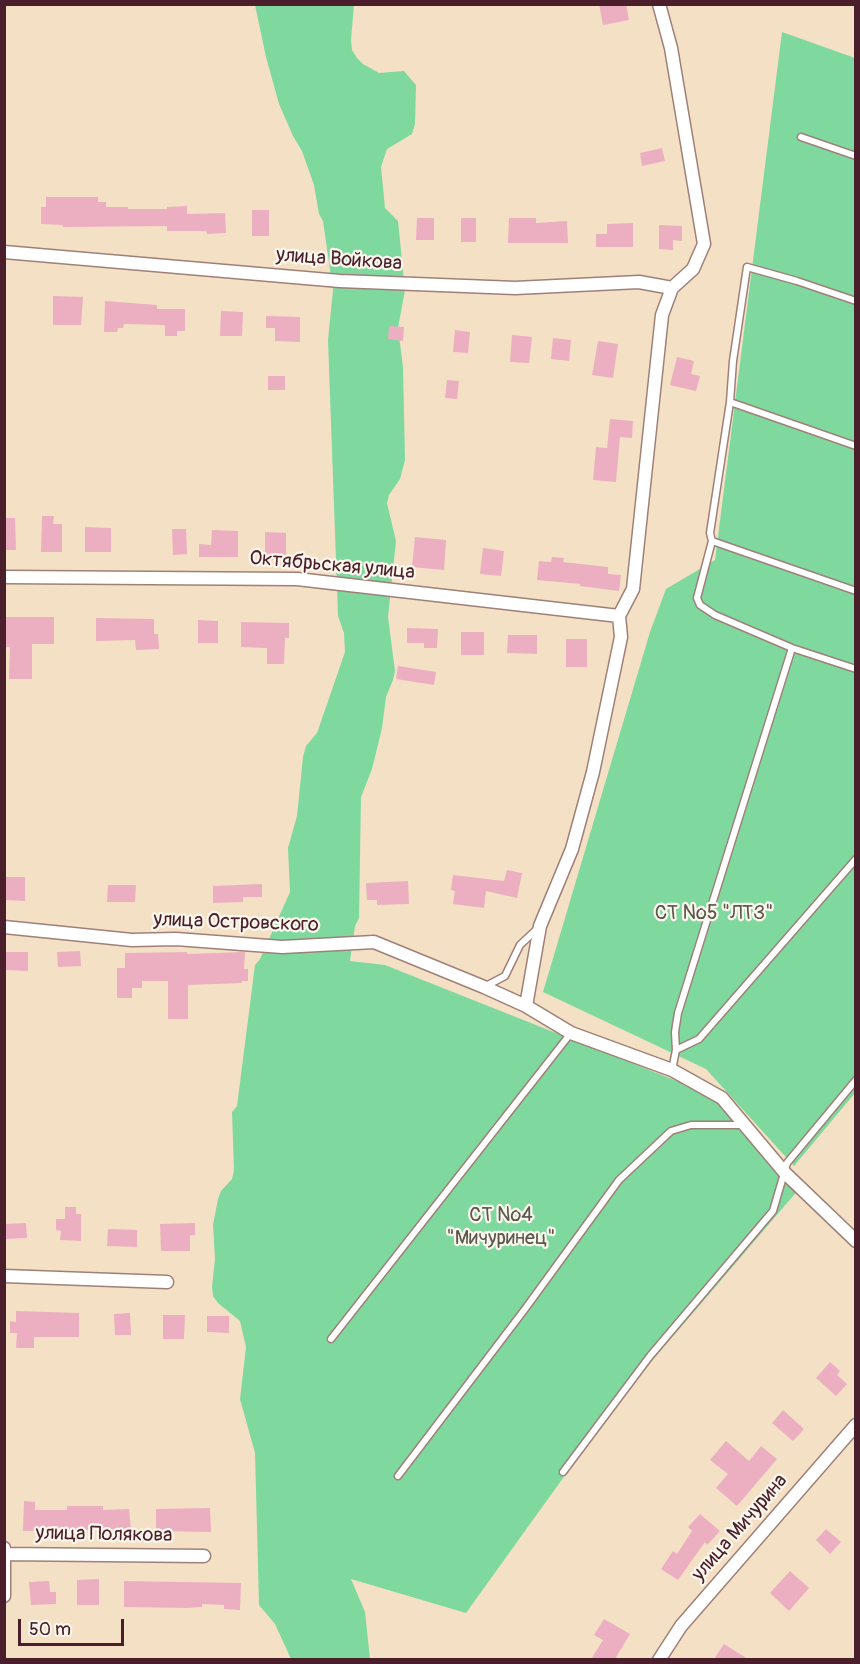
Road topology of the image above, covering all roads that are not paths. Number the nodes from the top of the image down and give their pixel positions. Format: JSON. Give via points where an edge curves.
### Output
{"nodes":[{"id":1,"x":659,"y":4,"type":"edge"},
{"id":2,"x":801,"y":137,"type":"dead end"},
{"id":3,"x":855,"y":156,"type":"edge"},
{"id":4,"x":4,"y":252,"type":"edge"},
{"id":5,"x":672,"y":288,"type":"junction"},
{"id":6,"x":855,"y":301,"type":"edge"},
{"id":7,"x":730,"y":402,"type":"junction"},
{"id":8,"x":855,"y":446,"type":"edge"},
{"id":9,"x":712,"y":541,"type":"junction"},
{"id":10,"x":4,"y":577,"type":"edge"},
{"id":11,"x":855,"y":591,"type":"edge"},
{"id":12,"x":619,"y":616,"type":"junction"},
{"id":13,"x":792,"y":648,"type":"junction"},
{"id":14,"x":855,"y":669,"type":"edge"},
{"id":15,"x":855,"y":859,"type":"edge"},
{"id":16,"x":540,"y":926,"type":"junction"},
{"id":17,"x":4,"y":927,"type":"edge"},
{"id":18,"x":484,"y":987,"type":"junction"},
{"id":19,"x":526,"y":1006,"type":"junction"},
{"id":20,"x":571,"y":1033,"type":"junction"},
{"id":21,"x":676,"y":1050,"type":"junction"},
{"id":22,"x":672,"y":1070,"type":"junction"},
{"id":23,"x":855,"y":1080,"type":"edge"},
{"id":24,"x":745,"y":1125,"type":"junction"},
{"id":25,"x":785,"y":1173,"type":"junction"},
{"id":26,"x":855,"y":1241,"type":"edge"},
{"id":27,"x":4,"y":1276,"type":"edge"},
{"id":28,"x":167,"y":1282,"type":"dead end"},
{"id":29,"x":331,"y":1339,"type":"dead end"},
{"id":30,"x":855,"y":1425,"type":"edge"},
{"id":31,"x":563,"y":1472,"type":"dead end"},
{"id":32,"x":398,"y":1476,"type":"dead end"},
{"id":33,"x":4,"y":1548,"type":"edge"},
{"id":34,"x":5,"y":1554,"type":"edge"},
{"id":35,"x":204,"y":1556,"type":"dead end"},
{"id":36,"x":4,"y":1596,"type":"edge"},
{"id":37,"x":659,"y":1659,"type":"edge"}],
"edges":[{"from":1,"to":5,"type":"street","via":[[671,48],[705,244],[693,269]]},
{"from":2,"to":3,"type":"lane"},
{"from":4,"to":5,"type":"street","name":"улица Войкова","via":[[340,281],[515,288],[639,282]]},
{"from":5,"to":12,"type":"street","via":[[662,315],[633,589]]},
{"from":6,"to":7,"type":"lane","via":[[747,267]]},
{"from":7,"to":8,"type":"lane"},
{"from":7,"to":9,"type":"lane","via":[[710,533]]},
{"from":9,"to":11,"type":"lane"},
{"from":9,"to":13,"type":"lane","via":[[699,586],[700,604],[715,615]]},
{"from":10,"to":12,"type":"street","name":"Октябрьская улица","via":[[297,579]]},
{"from":12,"to":16,"type":"street","via":[[621,637],[593,772],[572,849]]},
{"from":13,"to":14,"type":"lane"},
{"from":13,"to":21,"type":"lane","via":[[678,1012]]},
{"from":15,"to":21,"type":"lane","via":[[699,1039]]},
{"from":16,"to":18,"type":"lane","via":[[520,945],[505,976]]},
{"from":16,"to":19,"type":"street"},
{"from":17,"to":18,"type":"street","name":"улица Островского","via":[[132,940],[176,939],[282,947],[374,942]]},
{"from":18,"to":19,"type":"street","name":"улица Островского"},
{"from":19,"to":20,"type":"street","name":"улица Островского"},
{"from":20,"to":22,"type":"street","name":"улица Островского"},
{"from":20,"to":29,"type":"lane"},
{"from":21,"to":22,"type":"lane"},
{"from":22,"to":24,"type":"street","name":"улица Островского","via":[[722,1098]]},
{"from":23,"to":25,"type":"lane","via":[[787,1163]]},
{"from":24,"to":25,"type":"street","name":"улица Островского"},
{"from":24,"to":32,"type":"lane","via":[[691,1125],[671,1131],[619,1180]]},
{"from":25,"to":26,"type":"street","name":"улица Островского"},
{"from":25,"to":31,"type":"lane","via":[[773,1211],[650,1356]]},
{"from":27,"to":28,"type":"street"},
{"from":30,"to":37,"type":"street","name":"улица Мичурина","via":[[681,1626]]},
{"from":33,"to":34,"type":"street"},
{"from":34,"to":35,"type":"street","name":"улица Полякова"},
{"from":34,"to":36,"type":"street"}]}
